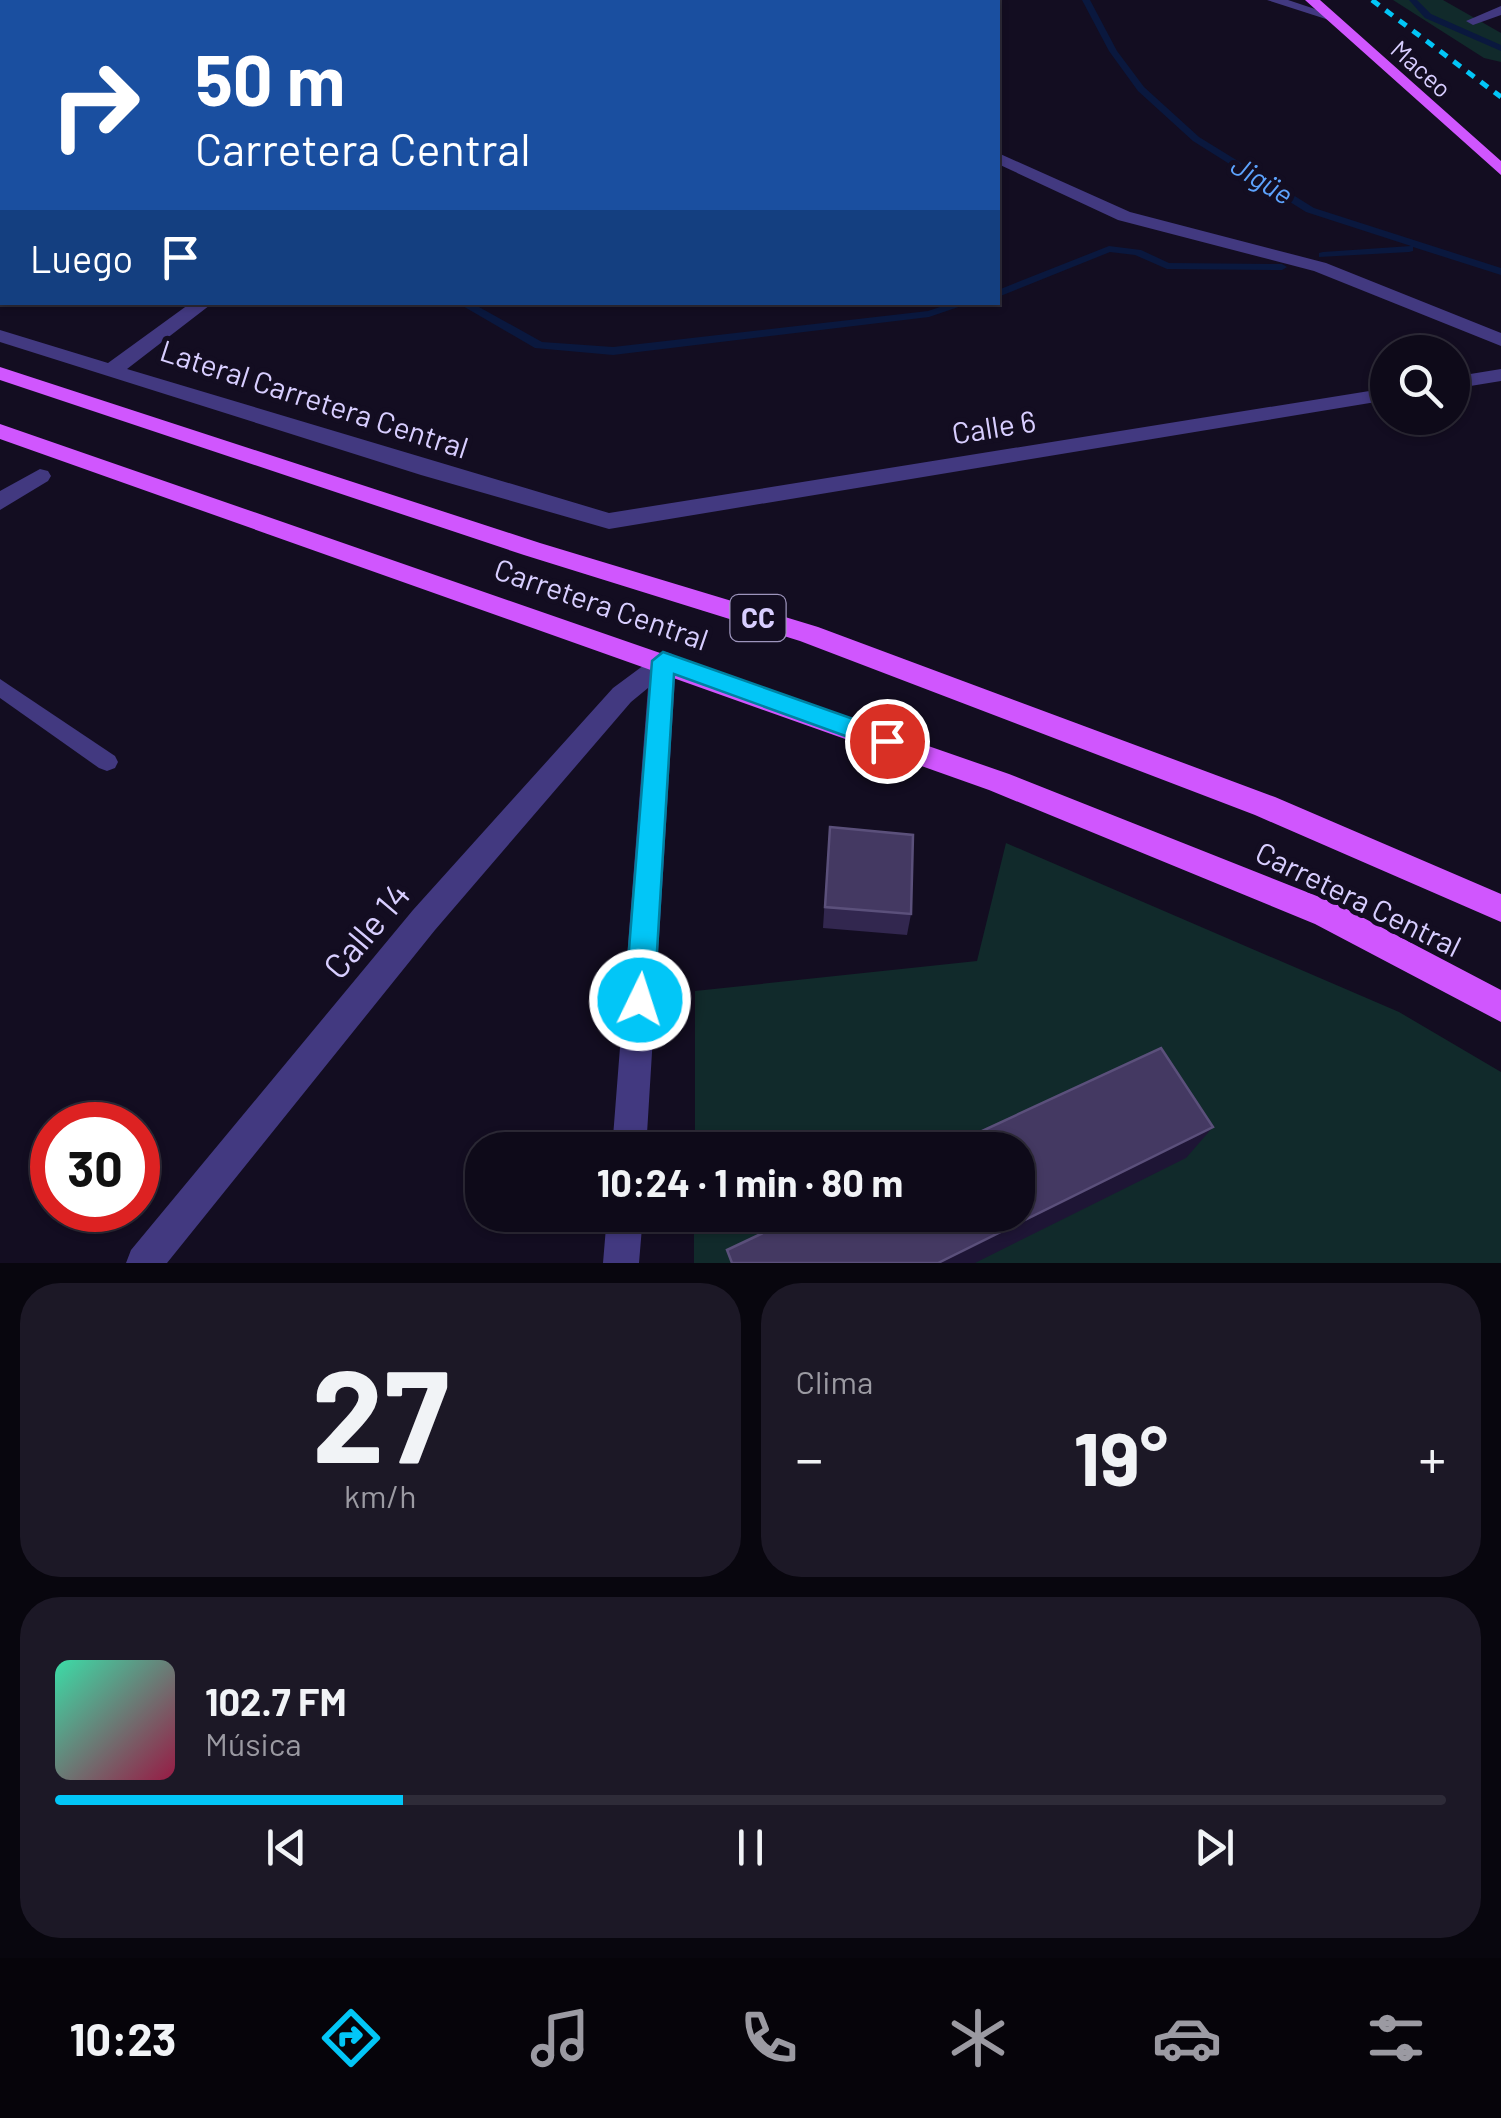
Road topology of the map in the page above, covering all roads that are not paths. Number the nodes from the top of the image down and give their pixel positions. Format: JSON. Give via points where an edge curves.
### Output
{"nodes":[{"id":1,"x":1274,"y":0,"type":"edge"},
{"id":2,"x":1312,"y":0,"type":"edge"},
{"id":3,"x":1501,"y":10,"type":"edge"},
{"id":4,"x":1328,"y":16,"type":"junction"},
{"id":5,"x":1473,"y":21,"type":"dead end"},
{"id":6,"x":1000,"y":159,"type":"edge"},
{"id":7,"x":1501,"y":170,"type":"edge"},
{"id":8,"x":202,"y":305,"type":"edge"},
{"id":9,"x":0,"y":336,"type":"edge"},
{"id":10,"x":1501,"y":340,"type":"edge"},
{"id":11,"x":115,"y":368,"type":"junction"},
{"id":12,"x":0,"y":373,"type":"edge"},
{"id":13,"x":1501,"y":375,"type":"edge"},
{"id":14,"x":1470,"y":380,"type":"edge"},
{"id":15,"x":1370,"y":397,"type":"edge"},
{"id":16,"x":0,"y":431,"type":"edge"},
{"id":17,"x":40,"y":476,"type":"dead end"},
{"id":18,"x":0,"y":502,"type":"edge"},
{"id":19,"x":609,"y":521,"type":"joint"},
{"id":20,"x":663,"y":661,"type":"junction"},
{"id":21,"x":0,"y":687,"type":"edge"},
{"id":22,"x":107,"y":762,"type":"dead end"},
{"id":23,"x":1501,"y":908,"type":"edge"},
{"id":24,"x":1501,"y":1007,"type":"edge"},
{"id":25,"x":630,"y":1132,"type":"edge"},
{"id":26,"x":624,"y":1232,"type":"edge"},
{"id":27,"x":144,"y":1263,"type":"edge"},
{"id":28,"x":621,"y":1263,"type":"edge"}],
"edges":[{"from":1,"to":4,"type":"street"},
{"from":2,"to":4,"type":"main road","name":"Maceo"},
{"from":3,"to":5,"type":"street"},
{"from":4,"to":7,"type":"main road","name":"Maceo"},
{"from":6,"to":10,"type":"street","via":[[1124,216],[1320,266]]},
{"from":8,"to":11,"type":"street"},
{"from":9,"to":11,"type":"street","name":"Lateral Carretera Central"},
{"from":11,"to":19,"type":"street","name":"Lateral Carretera Central"},
{"from":12,"to":23,"type":"main road","name":"Carretera Central","number":"CC","via":[[809,634],[1264,806]]},
{"from":13,"to":14,"type":"street"},
{"from":15,"to":19,"type":"street","name":"Calle 6"},
{"from":16,"to":20,"type":"main road","name":"Carretera Central","number":"CC"},
{"from":17,"to":18,"type":"street"},
{"from":20,"to":24,"type":"main road","name":"Carretera Central","number":"CC","via":[[999,782],[1326,914]]},
{"from":20,"to":25,"type":"street"},
{"from":20,"to":27,"type":"street","name":"Calle 14","via":[[622,695],[424,920]]},
{"from":21,"to":22,"type":"lane"},
{"from":26,"to":28,"type":"street"}]}
